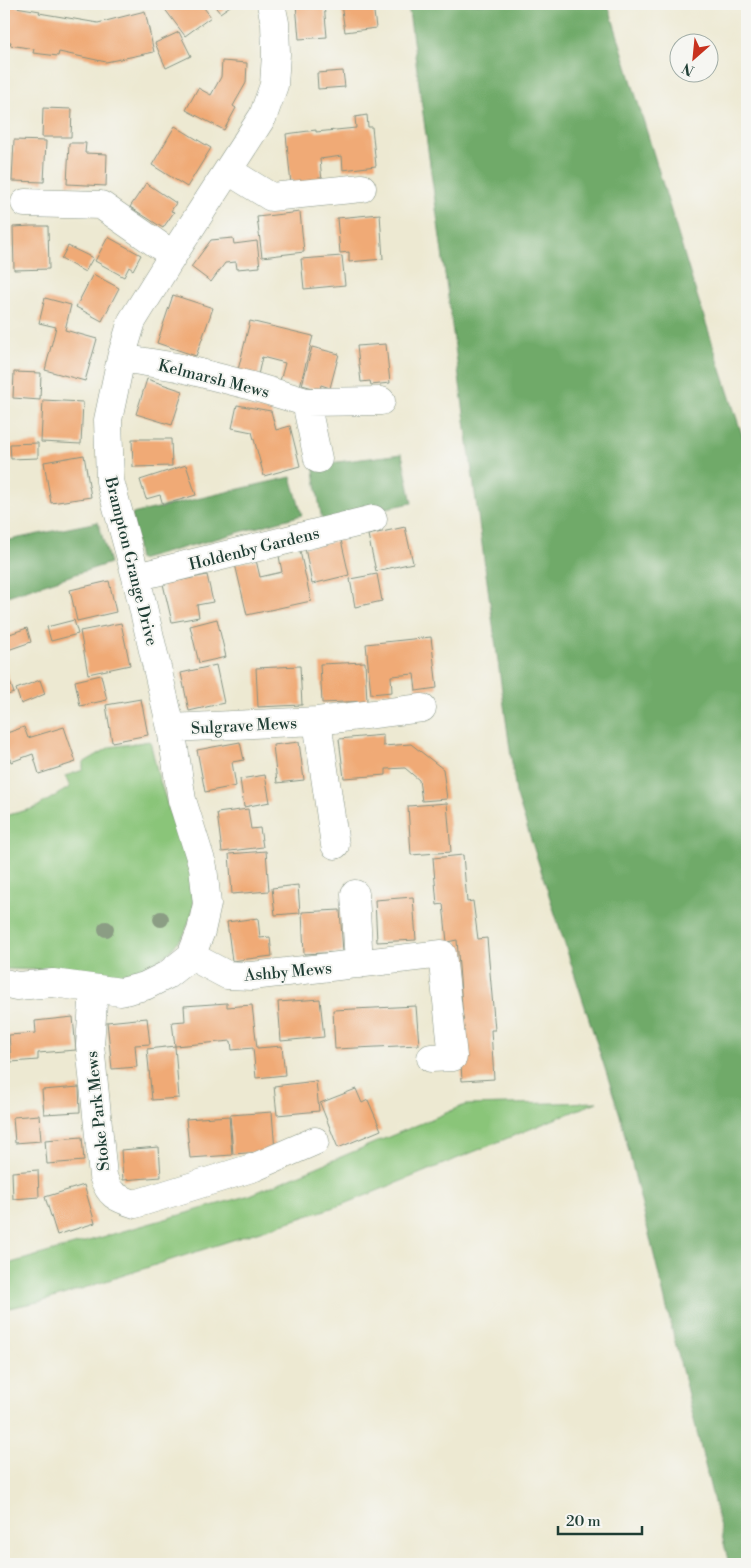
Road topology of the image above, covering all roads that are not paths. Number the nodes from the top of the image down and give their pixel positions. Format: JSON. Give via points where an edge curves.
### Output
{"nodes":[{"id":1,"x":271,"y":4,"type":"edge"},
{"id":2,"x":229,"y":171,"type":"junction"},
{"id":3,"x":362,"y":188,"type":"dead end"},
{"id":4,"x":25,"y":204,"type":"dead end"},
{"id":5,"x":172,"y":255,"type":"junction"},
{"id":6,"x":121,"y":358,"type":"junction"},
{"id":7,"x":381,"y":401,"type":"dead end"},
{"id":8,"x":306,"y":402,"type":"junction"},
{"id":9,"x":318,"y":459,"type":"dead end"},
{"id":10,"x":372,"y":519,"type":"dead end"},
{"id":11,"x":136,"y":576,"type":"junction"},
{"id":12,"x":422,"y":708,"type":"dead end"},
{"id":13,"x":317,"y":721,"type":"junction"},
{"id":14,"x":171,"y":728,"type":"junction"},
{"id":15,"x":335,"y":845,"type":"dead end"},
{"id":16,"x":355,"y":894,"type":"dead end"},
{"id":17,"x":191,"y":956,"type":"junction"},
{"id":18,"x":360,"y":964,"type":"junction"},
{"id":19,"x":4,"y":983,"type":"edge"},
{"id":20,"x":94,"y":989,"type":"junction"},
{"id":21,"x":431,"y":1058,"type":"dead end"},
{"id":22,"x":315,"y":1140,"type":"dead end"}],
"edges":[{"from":1,"to":2,"type":"street","name":"Brampton Grange Drive","via":[[275,23],[274,85],[263,116]]},
{"from":2,"to":3,"type":"street","via":[[271,196]]},
{"from":2,"to":5,"type":"street","name":"Brampton Grange Drive"},
{"from":4,"to":5,"type":"street","via":[[101,205]]},
{"from":5,"to":6,"type":"street","name":"Brampton Grange Drive","via":[[132,321]]},
{"from":6,"to":8,"type":"street","name":"Kelmarsh Mews","via":[[177,367]]},
{"from":6,"to":11,"type":"street","name":"Brampton Grange Drive","via":[[108,420],[110,481]]},
{"from":7,"to":8,"type":"street","name":"Kelmarsh Mews"},
{"from":8,"to":9,"type":"street"},
{"from":10,"to":11,"type":"street","name":"Holdenby Gardens"},
{"from":11,"to":14,"type":"street","name":"Brampton Grange Drive"},
{"from":12,"to":13,"type":"street","name":"Sulgrave Mews"},
{"from":13,"to":14,"type":"street","name":"Sulgrave Mews"},
{"from":13,"to":15,"type":"street","name":"Sulgrave Mews"},
{"from":14,"to":17,"type":"street","name":"Brampton Grange Drive","via":[[182,800],[206,886],[207,904]]},
{"from":16,"to":18,"type":"street"},
{"from":17,"to":18,"type":"street","name":"Ashby Mews","via":[[227,975],[252,976]]},
{"from":17,"to":20,"type":"street","name":"Brampton Grange Drive","via":[[168,975],[145,986],[121,992]]},
{"from":18,"to":21,"type":"street","name":"Ashby Mews","via":[[442,954],[453,1057]]},
{"from":19,"to":20,"type":"street","name":"Brampton Grange Drive"},
{"from":20,"to":22,"type":"street","name":"Stoke Park Mews","via":[[90,1045],[103,1176],[107,1190],[120,1199],[135,1204],[255,1167]]}]}
